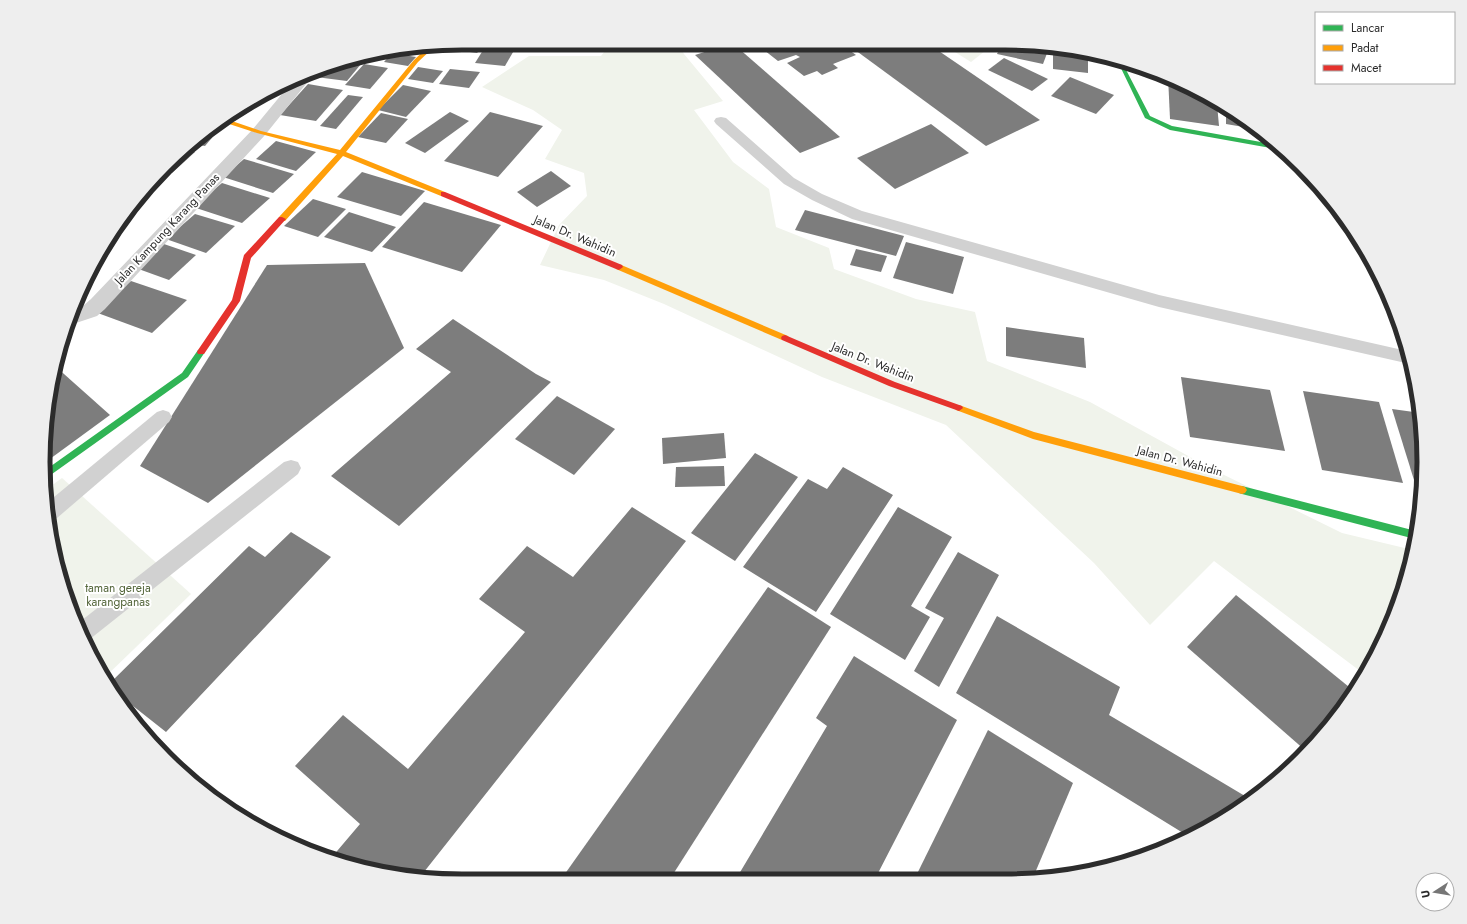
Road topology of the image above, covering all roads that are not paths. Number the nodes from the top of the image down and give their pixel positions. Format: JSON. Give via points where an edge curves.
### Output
{"nodes":[{"id":1,"x":426,"y":52,"type":"edge"},
{"id":2,"x":1122,"y":67,"type":"edge"},
{"id":3,"x":299,"y":83,"type":"edge"},
{"id":4,"x":721,"y":120,"type":"dead end"},
{"id":5,"x":229,"y":122,"type":"edge"},
{"id":6,"x":258,"y":132,"type":"junction"},
{"id":7,"x":1270,"y":146,"type":"edge"},
{"id":8,"x":342,"y":153,"type":"junction"},
{"id":9,"x":77,"y":316,"type":"edge"},
{"id":10,"x":1403,"y":357,"type":"edge"},
{"id":11,"x":163,"y":417,"type":"dead end"},
{"id":12,"x":290,"y":468,"type":"dead end"},
{"id":13,"x":50,"y":472,"type":"edge"},
{"id":14,"x":53,"y":509,"type":"edge"},
{"id":15,"x":1410,"y":534,"type":"edge"},
{"id":16,"x":86,"y":630,"type":"edge"}],
"edges":[{"from":1,"to":8,"type":"street"},
{"from":2,"to":7,"type":"street","via":[[1143,111],[1155,122],[1170,128]]},
{"from":3,"to":6,"type":"street","name":"Jalan Kampung Karang Panas"},
{"from":4,"to":10,"type":"lane","via":[[789,181],[857,215],[1159,301]]},
{"from":5,"to":6,"type":"street"},
{"from":6,"to":8,"type":"street"},
{"from":6,"to":9,"type":"street","name":"Jalan Kampung Karang Panas","via":[[98,304],[90,311]]},
{"from":8,"to":13,"type":"street","via":[[247,257],[236,301],[185,375]]},
{"from":8,"to":15,"type":"street","name":"Jalan Dr. Wahidin","via":[[529,229],[892,384],[1033,435]]},
{"from":11,"to":14,"type":"lane"},
{"from":12,"to":16,"type":"lane"}]}
